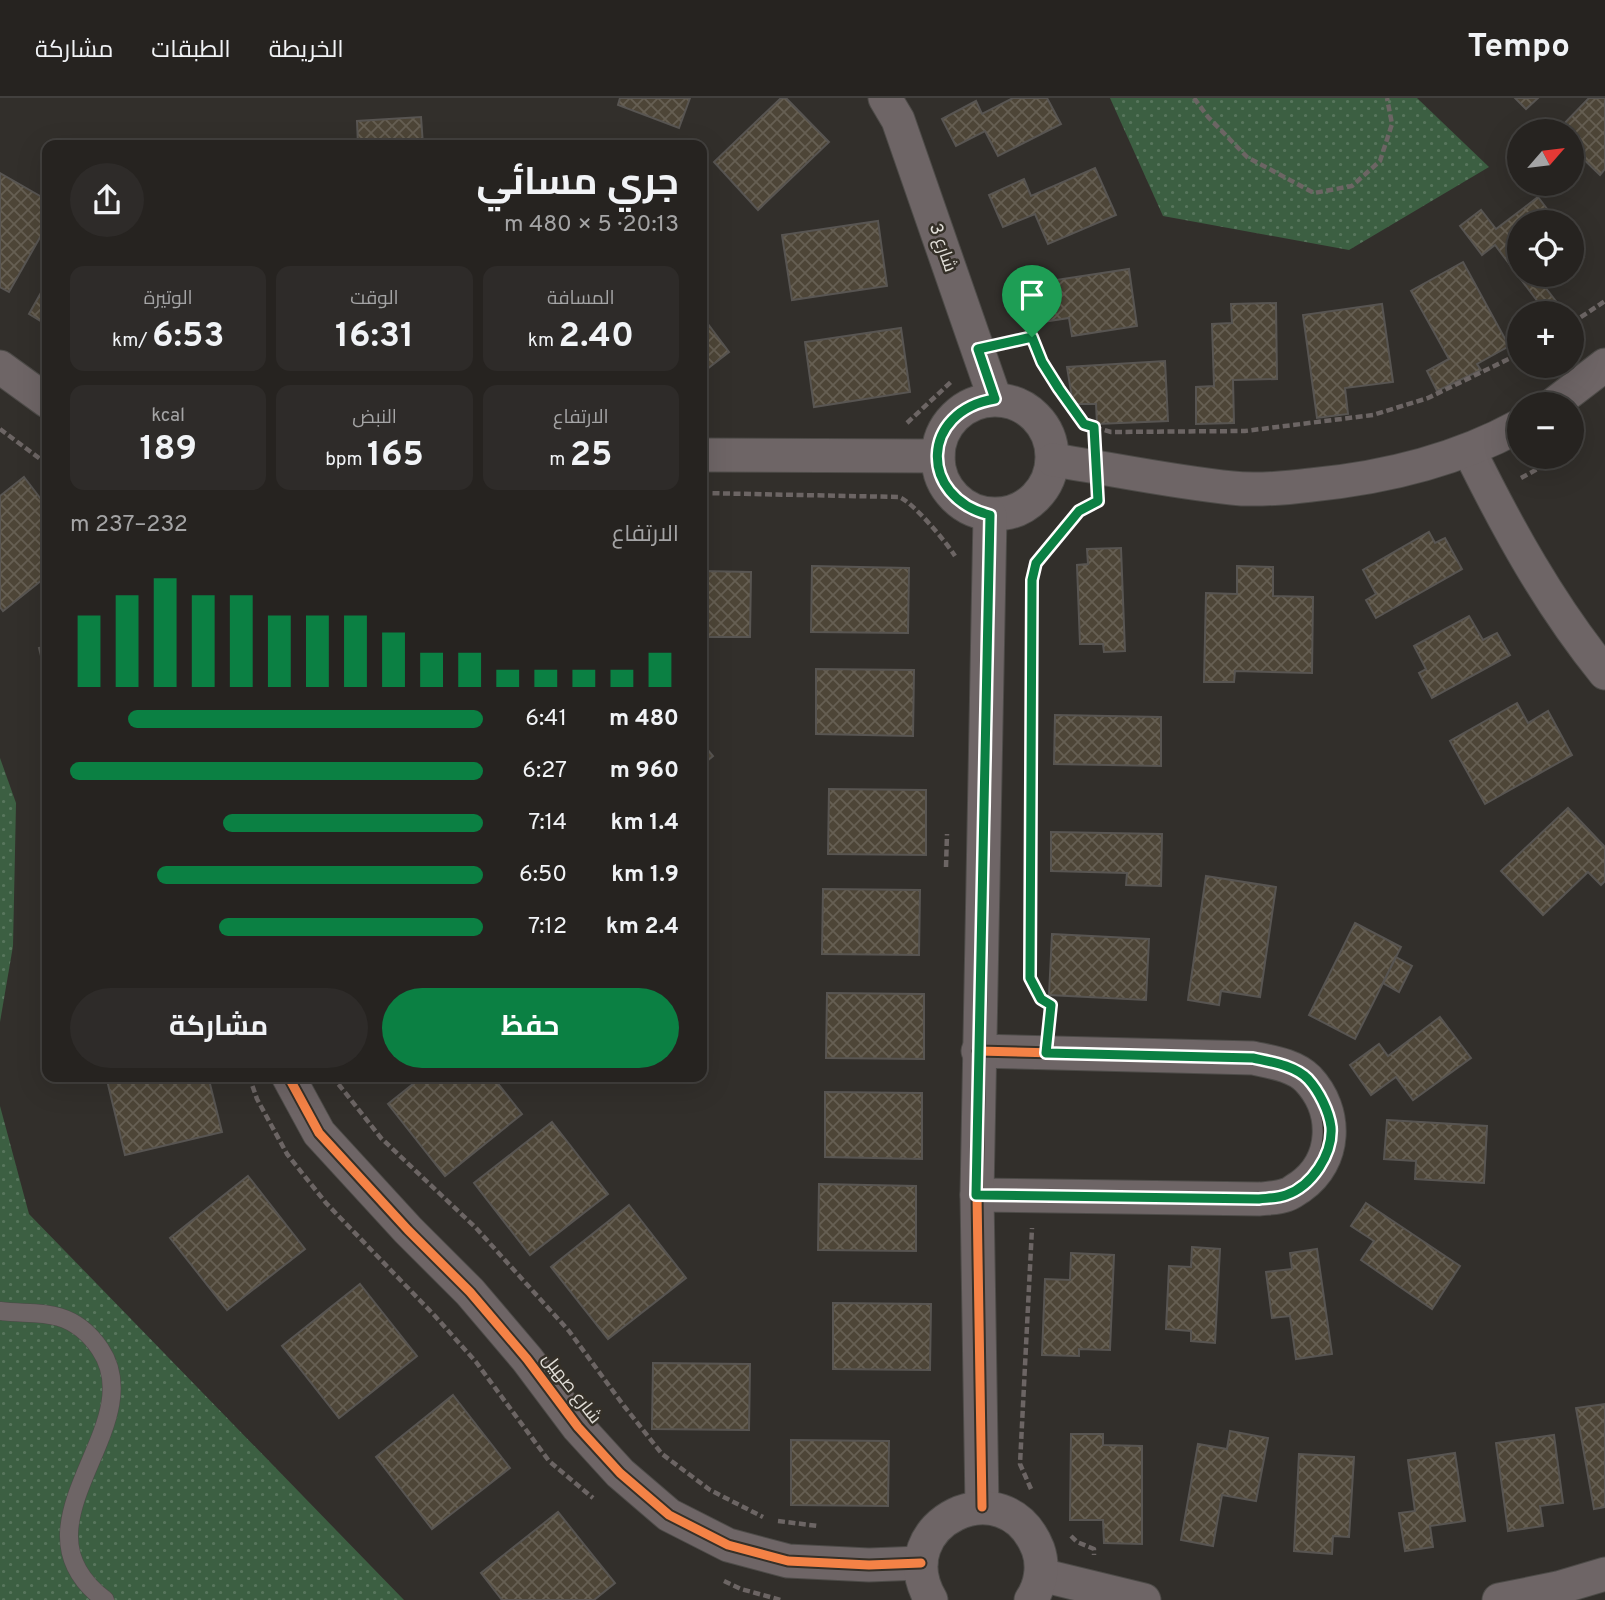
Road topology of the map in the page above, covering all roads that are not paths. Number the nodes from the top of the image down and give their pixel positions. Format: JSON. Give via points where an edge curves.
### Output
{"nodes":[{"id":1,"x":885,"y":98,"type":"edge"},
{"id":2,"x":1605,"y":365,"type":"edge"},
{"id":3,"x":0,"y":367,"type":"edge"},
{"id":4,"x":1569,"y":392,"type":"edge"},
{"id":5,"x":42,"y":397,"type":"edge"},
{"id":6,"x":995,"y":399,"type":"junction"},
{"id":7,"x":1507,"y":432,"type":"edge"},
{"id":8,"x":1469,"y":450,"type":"junction"},
{"id":9,"x":707,"y":455,"type":"edge"},
{"id":10,"x":938,"y":456,"type":"junction"},
{"id":11,"x":1053,"y":460,"type":"junction"},
{"id":12,"x":990,"y":515,"type":"junction"},
{"id":13,"x":1605,"y":673,"type":"edge"},
{"id":14,"x":978,"y":1051,"type":"junction"},
{"id":15,"x":291,"y":1082,"type":"edge"},
{"id":16,"x":976,"y":1195,"type":"junction"},
{"id":17,"x":0,"y":1311,"type":"edge"},
{"id":18,"x":982,"y":1507,"type":"junction"},
{"id":19,"x":921,"y":1563,"type":"junction"},
{"id":20,"x":1605,"y":1574,"type":"edge"},
{"id":21,"x":1036,"y":1588,"type":"edge"},
{"id":22,"x":105,"y":1600,"type":"edge"},
{"id":23,"x":931,"y":1600,"type":"edge"},
{"id":24,"x":1144,"y":1600,"type":"edge"},
{"id":25,"x":1499,"y":1600,"type":"edge"}],
"edges":[{"from":1,"to":6,"type":"street","name":"3 شارع","via":[[898,120]]},
{"from":2,"to":4,"type":"street"},
{"from":3,"to":5,"type":"street"},
{"from":6,"to":10,"type":"street","via":[[961,410],[949,423]]},
{"from":6,"to":11,"type":"street","via":[[1013,402],[1043,424]]},
{"from":7,"to":8,"type":"street"},
{"from":8,"to":11,"type":"street","via":[[1399,471],[1290,488],[1234,489]]},
{"from":8,"to":13,"type":"street","via":[[1521,551]]},
{"from":9,"to":10,"type":"street"},
{"from":10,"to":12,"type":"street","via":[[947,489],[973,511]]},
{"from":11,"to":12,"type":"street","via":[[1045,486],[1026,507]]},
{"from":12,"to":14,"type":"street"},
{"from":14,"to":16,"type":"street"},
{"from":14,"to":16,"type":"street","via":[[1253,1058],[1282,1064],[1307,1078],[1323,1101],[1331,1128],[1326,1156],[1311,1179],[1287,1195],[1259,1199]]},
{"from":15,"to":19,"type":"street","name":"شارع صهيل","via":[[318,1133],[478,1302],[620,1473],[670,1516],[728,1545],[788,1561]]},
{"from":16,"to":18,"type":"street"},
{"from":17,"to":22,"type":"lane","via":[[60,1317],[77,1325],[92,1337],[110,1370],[110,1408],[69,1531],[76,1567]]},
{"from":18,"to":19,"type":"street","via":[[948,1517],[925,1545]]},
{"from":18,"to":21,"type":"street","via":[[1020,1521],[1033,1536],[1040,1555]]},
{"from":19,"to":23,"type":"street","via":[[922,1581]]},
{"from":20,"to":25,"type":"street"},
{"from":21,"to":24,"type":"street","via":[[1093,1588]]}]}
